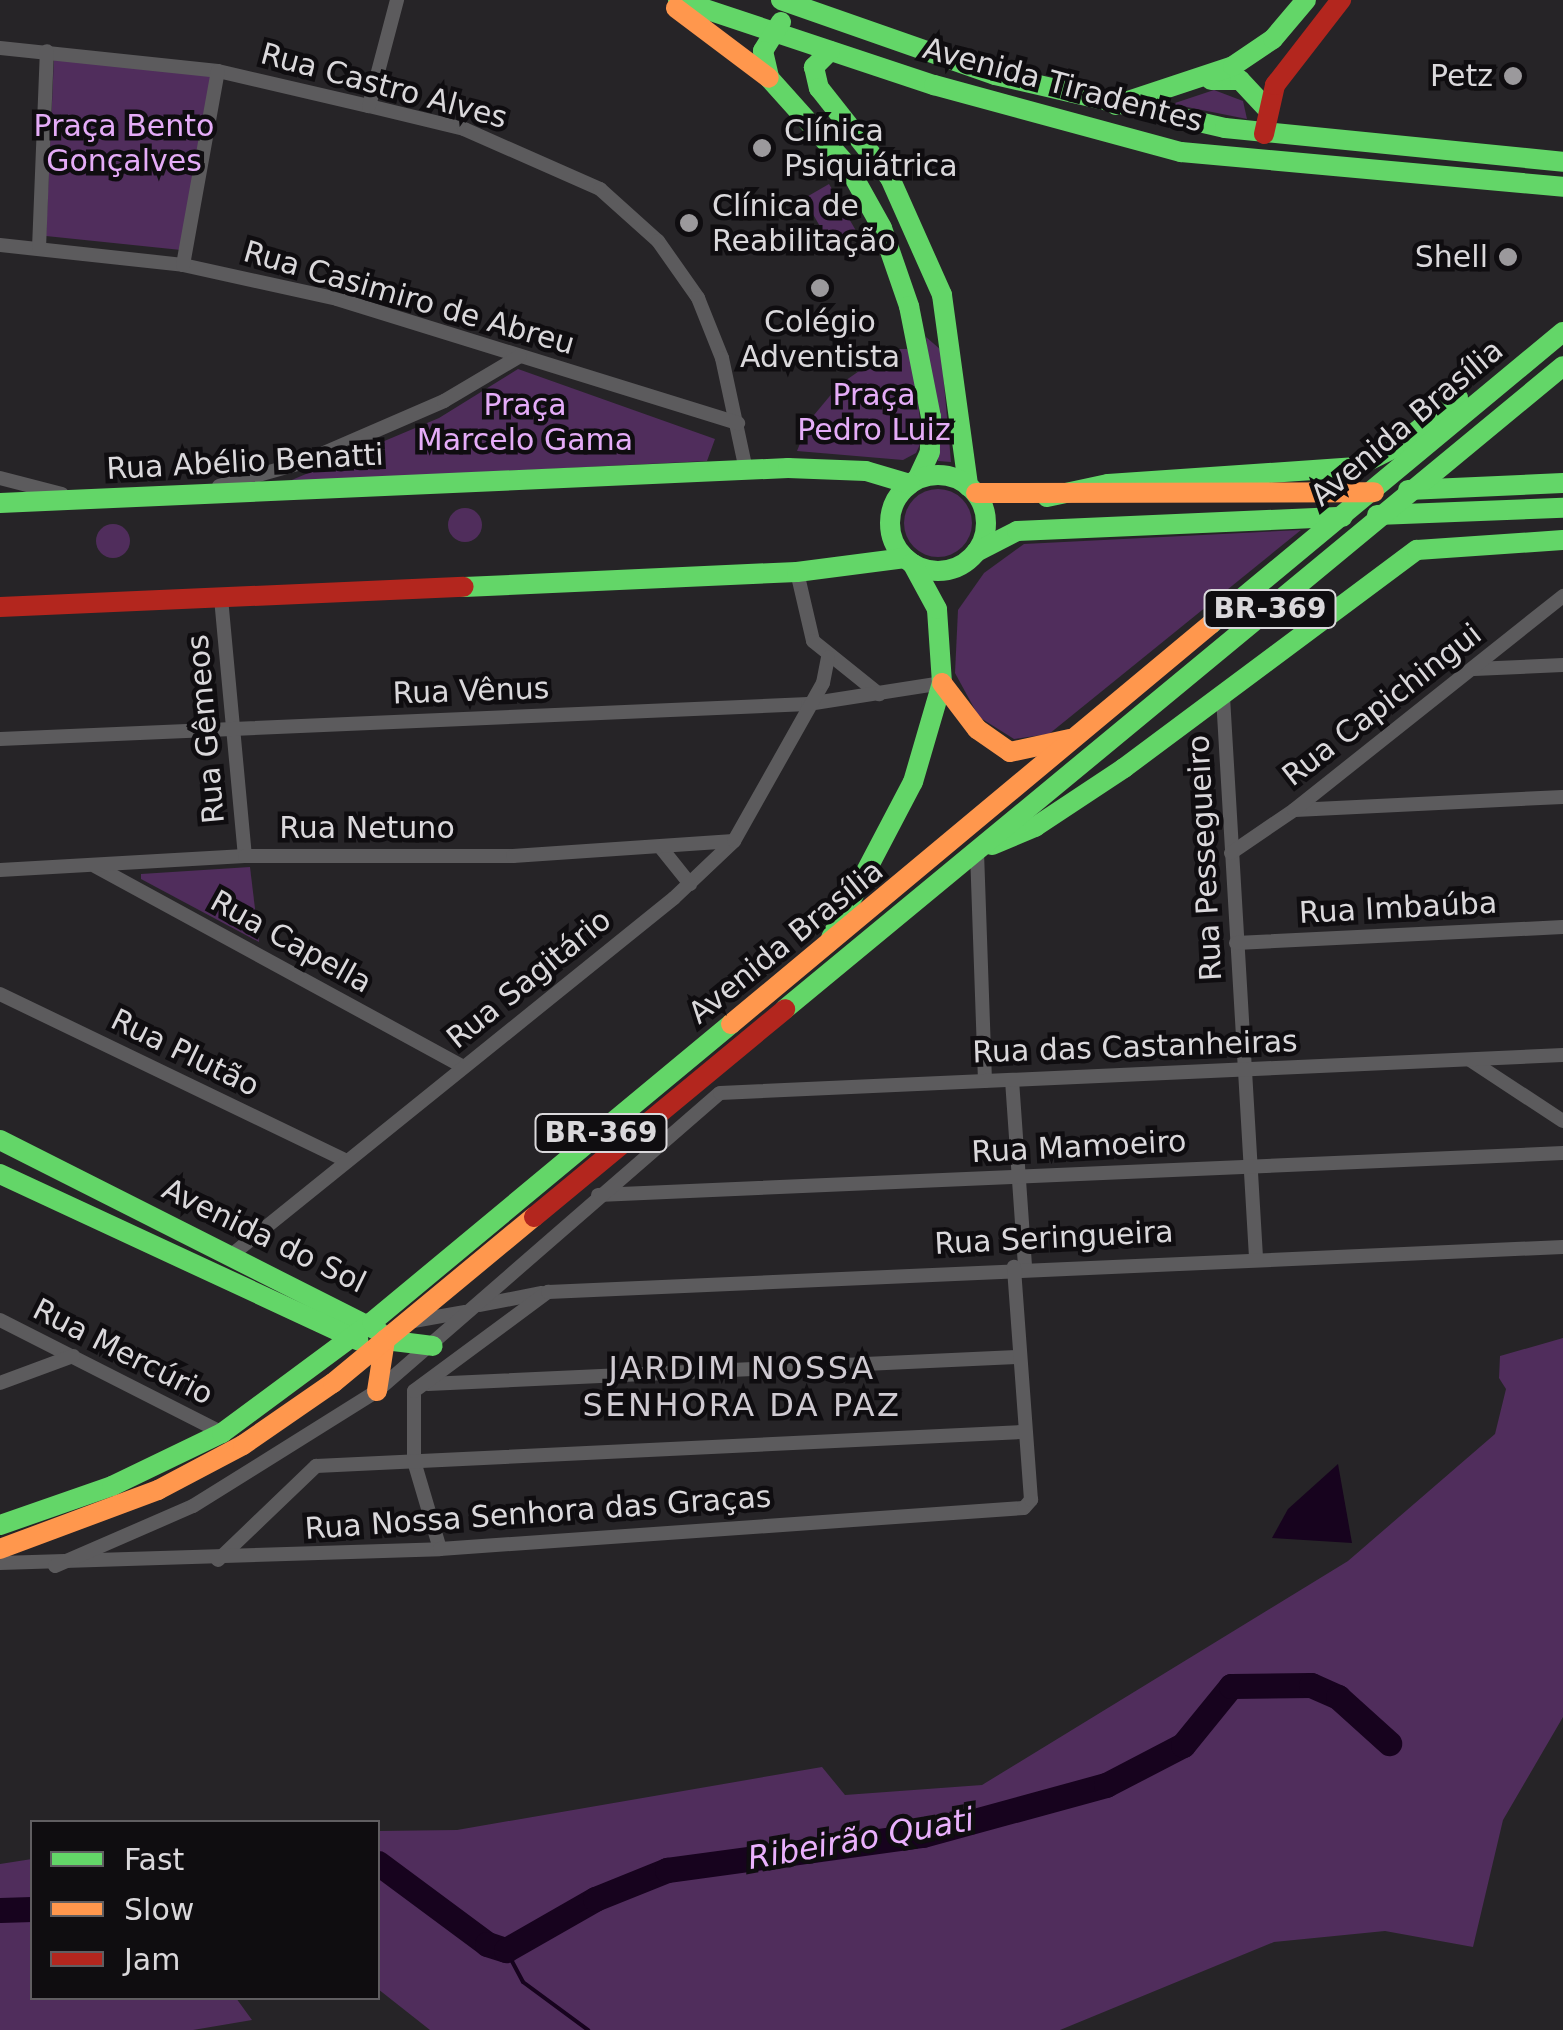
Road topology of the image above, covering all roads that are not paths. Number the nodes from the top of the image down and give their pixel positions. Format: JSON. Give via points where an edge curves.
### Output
{"nodes":[{"id":1,"x":396,"y":0,"type":"edge"},
{"id":2,"x":666,"y":0,"type":"edge"},
{"id":3,"x":678,"y":0,"type":"edge"},
{"id":4,"x":781,"y":0,"type":"edge"},
{"id":5,"x":1306,"y":0,"type":"edge"},
{"id":6,"x":1341,"y":0,"type":"edge"},
{"id":7,"x":834,"y":17,"type":"junction"},
{"id":8,"x":770,"y":31,"type":"junction"},
{"id":9,"x":0,"y":48,"type":"edge"},
{"id":10,"x":48,"y":51,"type":"junction"},
{"id":11,"x":830,"y":51,"type":"junction"},
{"id":12,"x":218,"y":71,"type":"junction"},
{"id":13,"x":769,"y":78,"type":"junction"},
{"id":14,"x":1200,"y":82,"type":"junction"},
{"id":15,"x":1115,"y":105,"type":"junction"},
{"id":16,"x":369,"y":106,"type":"junction"},
{"id":17,"x":1266,"y":108,"type":"junction"},
{"id":18,"x":1264,"y":134,"type":"junction"},
{"id":19,"x":870,"y":151,"type":"junction"},
{"id":20,"x":1181,"y":152,"type":"junction"},
{"id":21,"x":1563,"y":162,"type":"edge"},
{"id":22,"x":847,"y":165,"type":"junction"},
{"id":23,"x":1563,"y":186,"type":"edge"},
{"id":24,"x":0,"y":244,"type":"edge"},
{"id":25,"x":38,"y":248,"type":"junction"},
{"id":26,"x":183,"y":264,"type":"junction"},
{"id":27,"x":1563,"y":329,"type":"edge"},
{"id":28,"x":520,"y":356,"type":"junction"},
{"id":29,"x":1563,"y":366,"type":"edge"},
{"id":30,"x":738,"y":423,"type":"junction"},
{"id":31,"x":746,"y":470,"type":"junction"},
{"id":32,"x":0,"y":478,"type":"edge"},
{"id":33,"x":914,"y":481,"type":"junction"},
{"id":34,"x":1563,"y":483,"type":"edge"},
{"id":35,"x":972,"y":490,"type":"junction"},
{"id":36,"x":190,"y":494,"type":"junction"},
{"id":37,"x":1048,"y":497,"type":"junction"},
{"id":38,"x":82,"y":499,"type":"junction"},
{"id":39,"x":0,"y":503,"type":"edge"},
{"id":40,"x":1563,"y":508,"type":"edge"},
{"id":41,"x":1537,"y":509,"type":"junction"},
{"id":42,"x":1563,"y":519,"type":"edge"},
{"id":43,"x":1563,"y":540,"type":"edge"},
{"id":44,"x":970,"y":558,"type":"junction"},
{"id":45,"x":908,"y":561,"type":"junction"},
{"id":46,"x":796,"y":572,"type":"junction"},
{"id":47,"x":1563,"y":596,"type":"edge"},
{"id":48,"x":221,"y":598,"type":"junction"},
{"id":49,"x":0,"y":607,"type":"edge"},
{"id":50,"x":937,"y":609,"type":"junction"},
{"id":51,"x":828,"y":657,"type":"junction"},
{"id":52,"x":1563,"y":664,"type":"edge"},
{"id":53,"x":1473,"y":668,"type":"junction"},
{"id":54,"x":942,"y":683,"type":"junction"},
{"id":55,"x":879,"y":694,"type":"junction"},
{"id":56,"x":1223,"y":697,"type":"junction"},
{"id":57,"x":808,"y":704,"type":"junction"},
{"id":58,"x":1090,"y":728,"type":"junction"},
{"id":59,"x":233,"y":729,"type":"junction"},
{"id":60,"x":0,"y":739,"type":"edge"},
{"id":61,"x":1563,"y":797,"type":"edge"},
{"id":62,"x":1294,"y":810,"type":"junction"},
{"id":63,"x":734,"y":841,"type":"junction"},
{"id":64,"x":662,"y":849,"type":"junction"},
{"id":65,"x":977,"y":852,"type":"junction"},
{"id":66,"x":1231,"y":853,"type":"junction"},
{"id":67,"x":246,"y":856,"type":"junction"},
{"id":68,"x":94,"y":866,"type":"junction"},
{"id":69,"x":0,"y":870,"type":"edge"},
{"id":70,"x":690,"y":884,"type":"junction"},
{"id":71,"x":1563,"y":927,"type":"edge"},
{"id":72,"x":829,"y":943,"type":"junction"},
{"id":73,"x":1236,"y":944,"type":"junction"},
{"id":74,"x":0,"y":994,"type":"edge"},
{"id":75,"x":1563,"y":1055,"type":"edge"},
{"id":76,"x":1470,"y":1060,"type":"junction"},
{"id":77,"x":463,"y":1067,"type":"junction"},
{"id":78,"x":1245,"y":1070,"type":"junction"},
{"id":79,"x":1012,"y":1080,"type":"junction"},
{"id":80,"x":985,"y":1081,"type":"junction"},
{"id":81,"x":1563,"y":1120,"type":"edge"},
{"id":82,"x":0,"y":1140,"type":"edge"},
{"id":83,"x":1563,"y":1152,"type":"edge"},
{"id":84,"x":347,"y":1162,"type":"junction"},
{"id":85,"x":1250,"y":1167,"type":"junction"},
{"id":86,"x":0,"y":1174,"type":"edge"},
{"id":87,"x":1018,"y":1177,"type":"junction"},
{"id":88,"x":598,"y":1195,"type":"junction"},
{"id":89,"x":171,"y":1223,"type":"junction"},
{"id":90,"x":1563,"y":1246,"type":"edge"},
{"id":91,"x":156,"y":1247,"type":"junction"},
{"id":92,"x":234,"y":1253,"type":"junction"},
{"id":93,"x":1256,"y":1256,"type":"junction"},
{"id":94,"x":1020,"y":1267,"type":"junction"},
{"id":95,"x":548,"y":1292,"type":"junction"},
{"id":96,"x":477,"y":1306,"type":"junction"},
{"id":97,"x":0,"y":1320,"type":"edge"},
{"id":98,"x":372,"y":1322,"type":"junction"},
{"id":99,"x":406,"y":1322,"type":"junction"},
{"id":100,"x":350,"y":1339,"type":"junction"},
{"id":101,"x":385,"y":1340,"type":"junction"},
{"id":102,"x":433,"y":1346,"type":"junction"},
{"id":103,"x":72,"y":1356,"type":"junction"},
{"id":104,"x":1016,"y":1356,"type":"junction"},
{"id":105,"x":0,"y":1382,"type":"edge"},
{"id":106,"x":427,"y":1384,"type":"junction"},
{"id":107,"x":377,"y":1391,"type":"junction"},
{"id":108,"x":1021,"y":1432,"type":"junction"},
{"id":109,"x":222,"y":1433,"type":"junction"},
{"id":110,"x":414,"y":1461,"type":"junction"},
{"id":111,"x":0,"y":1525,"type":"edge"},
{"id":112,"x":0,"y":1549,"type":"edge"},
{"id":113,"x":440,"y":1549,"type":"junction"},
{"id":114,"x":218,"y":1560,"type":"junction"},
{"id":115,"x":0,"y":1564,"type":"edge"},
{"id":116,"x":55,"y":1566,"type":"junction"}],
"edges":[{"from":1,"to":16,"type":"street"},
{"from":2,"to":13,"type":"main road"},
{"from":3,"to":8,"type":"main road","name":"Avenida Tiradentes"},
{"from":4,"to":7,"type":"main road","name":"Avenida Tiradentes"},
{"from":5,"to":14,"type":"main road","via":[[1272,39]]},
{"from":6,"to":17,"type":"main road","via":[[1305,41]]},
{"from":7,"to":8,"type":"main road","via":[[794,18]]},
{"from":7,"to":15,"type":"main road","name":"Avenida Tiradentes","via":[[995,75]]},
{"from":8,"to":11,"type":"main road","name":"Avenida Tiradentes"},
{"from":8,"to":13,"type":"main road","via":[[763,51]]},
{"from":9,"to":10,"type":"street","name":"Rua Castro Alves"},
{"from":10,"to":12,"type":"street","name":"Rua Castro Alves"},
{"from":10,"to":25,"type":"street"},
{"from":11,"to":19,"type":"main road","via":[[814,68],[819,88]]},
{"from":11,"to":20,"type":"main road","name":"Avenida Tiradentes"},
{"from":12,"to":16,"type":"street","name":"Rua Castro Alves"},
{"from":12,"to":26,"type":"street"},
{"from":13,"to":22,"type":"main road"},
{"from":14,"to":15,"type":"main road"},
{"from":14,"to":17,"type":"main road","via":[[1240,80]]},
{"from":15,"to":18,"type":"main road","name":"Avenida Tiradentes"},
{"from":16,"to":30,"type":"street","name":"Rua Castro Alves","via":[[464,129],[600,189],[658,241],[698,298]]},
{"from":17,"to":18,"type":"main road"},
{"from":18,"to":20,"type":"main road","via":[[1248,148]]},
{"from":18,"to":21,"type":"main road","name":"Avenida Tiradentes"},
{"from":19,"to":22,"type":"main road"},
{"from":19,"to":35,"type":"main road","via":[[914,225],[942,295]]},
{"from":20,"to":23,"type":"main road","name":"Avenida Tiradentes"},
{"from":22,"to":33,"type":"main road","via":[[882,228],[920,348],[932,441]]},
{"from":24,"to":25,"type":"street","name":"Rua Casimiro de Abreu"},
{"from":25,"to":26,"type":"street","name":"Rua Casimiro de Abreu"},
{"from":26,"to":28,"type":"street","name":"Rua Casimiro de Abreu","via":[[338,299]]},
{"from":27,"to":37,"type":"main road","via":[[1398,446],[1356,467],[1108,484]]},
{"from":27,"to":58,"type":"main road","name":"Avenida Brasília","number":"BR-369"},
{"from":28,"to":30,"type":"street","name":"Rua Casimiro de Abreu"},
{"from":28,"to":36,"type":"street","via":[[444,401],[300,463]]},
{"from":29,"to":65,"type":"main road","name":"Avenida Brasília","number":"BR-369"},
{"from":30,"to":31,"type":"street","name":"Rua Castro Alves"},
{"from":31,"to":33,"type":"main road","name":"Rua Abélio Benatti","via":[[855,470]]},
{"from":31,"to":36,"type":"main road","name":"Rua Abélio Benatti"},
{"from":32,"to":38,"type":"street"},
{"from":33,"to":35,"type":"main road","via":[[950,476]]},
{"from":33,"to":45,"type":"main road","via":[[890,514],[890,531]]},
{"from":34,"to":37,"type":"main road","via":[[1313,495]]},
{"from":35,"to":37,"type":"main road"},
{"from":35,"to":44,"type":"main road","via":[[986,523]]},
{"from":36,"to":38,"type":"main road","name":"Rua Abélio Benatti"},
{"from":38,"to":39,"type":"main road","name":"Rua Abélio Benatti"},
{"from":40,"to":41,"type":"main road"},
{"from":41,"to":42,"type":"main road"},
{"from":41,"to":44,"type":"main road","via":[[1018,530]]},
{"from":43,"to":56,"type":"main road","via":[[1417,550]]},
{"from":44,"to":45,"type":"main road","via":[[934,571]]},
{"from":44,"to":50,"type":"main road"},
{"from":45,"to":46,"type":"main road"},
{"from":45,"to":50,"type":"main road"},
{"from":46,"to":48,"type":"main road"},
{"from":46,"to":51,"type":"street","via":[[801,608]]},
{"from":47,"to":53,"type":"street","name":"Rua Capichingui"},
{"from":48,"to":49,"type":"main road"},
{"from":48,"to":59,"type":"street","name":"Rua Gêmeos"},
{"from":50,"to":54,"type":"main road"},
{"from":51,"to":55,"type":"street"},
{"from":51,"to":57,"type":"street","name":"Rua Sagitário","via":[[824,683]]},
{"from":52,"to":53,"type":"street"},
{"from":53,"to":62,"type":"street","name":"Rua Capichingui"},
{"from":54,"to":55,"type":"street","name":"Rua Vênus"},
{"from":54,"to":58,"type":"main road","via":[[977,729],[1010,752],[1057,745]]},
{"from":54,"to":72,"type":"main road","via":[[913,782]]},
{"from":55,"to":57,"type":"street","name":"Rua Vênus"},
{"from":56,"to":65,"type":"main road","via":[[1035,826]]},
{"from":56,"to":66,"type":"street","name":"Rua Pessegueiro"},
{"from":57,"to":59,"type":"street","name":"Rua Vênus"},
{"from":57,"to":63,"type":"street","name":"Rua Sagitário"},
{"from":58,"to":72,"type":"main road","name":"Avenida Brasília","number":"BR-369"},
{"from":59,"to":60,"type":"street","name":"Rua Vênus"},
{"from":59,"to":67,"type":"street","name":"Rua Gêmeos"},
{"from":61,"to":62,"type":"street"},
{"from":62,"to":66,"type":"street","name":"Rua Capichingui"},
{"from":63,"to":64,"type":"street","name":"Rua Netuno"},
{"from":63,"to":70,"type":"street","name":"Rua Sagitário"},
{"from":64,"to":67,"type":"street","name":"Rua Netuno"},
{"from":64,"to":70,"type":"street"},
{"from":65,"to":80,"type":"street"},
{"from":65,"to":99,"type":"main road","name":"Avenida Brasília","number":"BR-369"},
{"from":66,"to":73,"type":"street","name":"Rua Pessegueiro"},
{"from":67,"to":68,"type":"street","name":"Rua Netuno"},
{"from":68,"to":69,"type":"street","name":"Rua Netuno"},
{"from":68,"to":77,"type":"street","name":"Rua Capella"},
{"from":70,"to":77,"type":"street","name":"Rua Sagitário"},
{"from":71,"to":73,"type":"street","name":"Rua Imbaúba"},
{"from":72,"to":98,"type":"main road","name":"Avenida Brasília","number":"BR-369"},
{"from":73,"to":78,"type":"street","name":"Rua Pessegueiro"},
{"from":74,"to":84,"type":"street","name":"Rua Plutão"},
{"from":75,"to":76,"type":"street","name":"Rua das Castanheiras"},
{"from":76,"to":78,"type":"street","name":"Rua das Castanheiras"},
{"from":76,"to":81,"type":"street"},
{"from":77,"to":84,"type":"street","name":"Rua Sagitário"},
{"from":78,"to":79,"type":"street","name":"Rua das Castanheiras"},
{"from":78,"to":85,"type":"street","name":"Rua Pessegueiro"},
{"from":79,"to":80,"type":"street","name":"Rua das Castanheiras"},
{"from":79,"to":87,"type":"street"},
{"from":80,"to":88,"type":"street","name":"Rua das Castanheiras","via":[[711,1097]]},
{"from":82,"to":89,"type":"main road","name":"Avenida do Sol"},
{"from":83,"to":85,"type":"street","name":"Rua Mamoeiro"},
{"from":84,"to":92,"type":"street","name":"Rua Sagitário"},
{"from":85,"to":87,"type":"street","name":"Rua Mamoeiro"},
{"from":85,"to":93,"type":"street","name":"Rua Pessegueiro"},
{"from":86,"to":91,"type":"main road","name":"Avenida do Sol"},
{"from":87,"to":88,"type":"street","name":"Rua Mamoeiro"},
{"from":87,"to":94,"type":"street"},
{"from":88,"to":96,"type":"street"},
{"from":89,"to":91,"type":"main road"},
{"from":89,"to":92,"type":"main road","name":"Avenida do Sol"},
{"from":90,"to":93,"type":"street","name":"Rua Seringueira"},
{"from":91,"to":100,"type":"main road","name":"Avenida do Sol"},
{"from":92,"to":98,"type":"main road","name":"Avenida do Sol"},
{"from":93,"to":94,"type":"street","name":"Rua Seringueira"},
{"from":94,"to":95,"type":"street","name":"Rua Seringueira"},
{"from":94,"to":104,"type":"street"},
{"from":95,"to":96,"type":"street","name":"Rua Seringueira"},
{"from":95,"to":106,"type":"street"},
{"from":96,"to":99,"type":"street","name":"Rua Seringueira","via":[[449,1319]]},
{"from":96,"to":102,"type":"street"},
{"from":97,"to":103,"type":"street","name":"Rua Mercúrio"},
{"from":98,"to":99,"type":"street","name":"Rua Seringueira"},
{"from":98,"to":100,"type":"main road","name":"Avenida Brasília","number":"BR-369"},
{"from":98,"to":101,"type":"main road","name":"Avenida do Sol"},
{"from":99,"to":101,"type":"main road","name":"Avenida Brasília","number":"BR-369"},
{"from":100,"to":101,"type":"main road","name":"Avenida do Sol"},
{"from":100,"to":109,"type":"main road","name":"Avenida Brasília","number":"BR-369"},
{"from":101,"to":102,"type":"main road"},
{"from":101,"to":107,"type":"main road"},
{"from":101,"to":112,"type":"main road","name":"Avenida Brasília","number":"BR-369","via":[[282,1419],[198,1470],[110,1511]]},
{"from":102,"to":107,"type":"street"},
{"from":103,"to":105,"type":"street"},
{"from":103,"to":109,"type":"street","name":"Rua Mercúrio"},
{"from":104,"to":106,"type":"street"},
{"from":104,"to":108,"type":"street"},
{"from":106,"to":110,"type":"street","via":[[414,1392]]},
{"from":107,"to":116,"type":"street","via":[[193,1506]]},
{"from":108,"to":110,"type":"street"},
{"from":108,"to":113,"type":"street","name":"Rua Nossa Senhora das Graças","via":[[1031,1500],[1024,1508]]},
{"from":109,"to":111,"type":"main road","name":"Avenida Brasília","number":"BR-369","via":[[112,1486]]},
{"from":110,"to":113,"type":"street"},
{"from":110,"to":114,"type":"street","via":[[316,1466]]},
{"from":113,"to":114,"type":"street","name":"Rua Nossa Senhora das Graças"},
{"from":114,"to":116,"type":"street","name":"Rua Nossa Senhora das Graças"},
{"from":115,"to":116,"type":"street","name":"Rua Nossa Senhora das Graças"}]}
